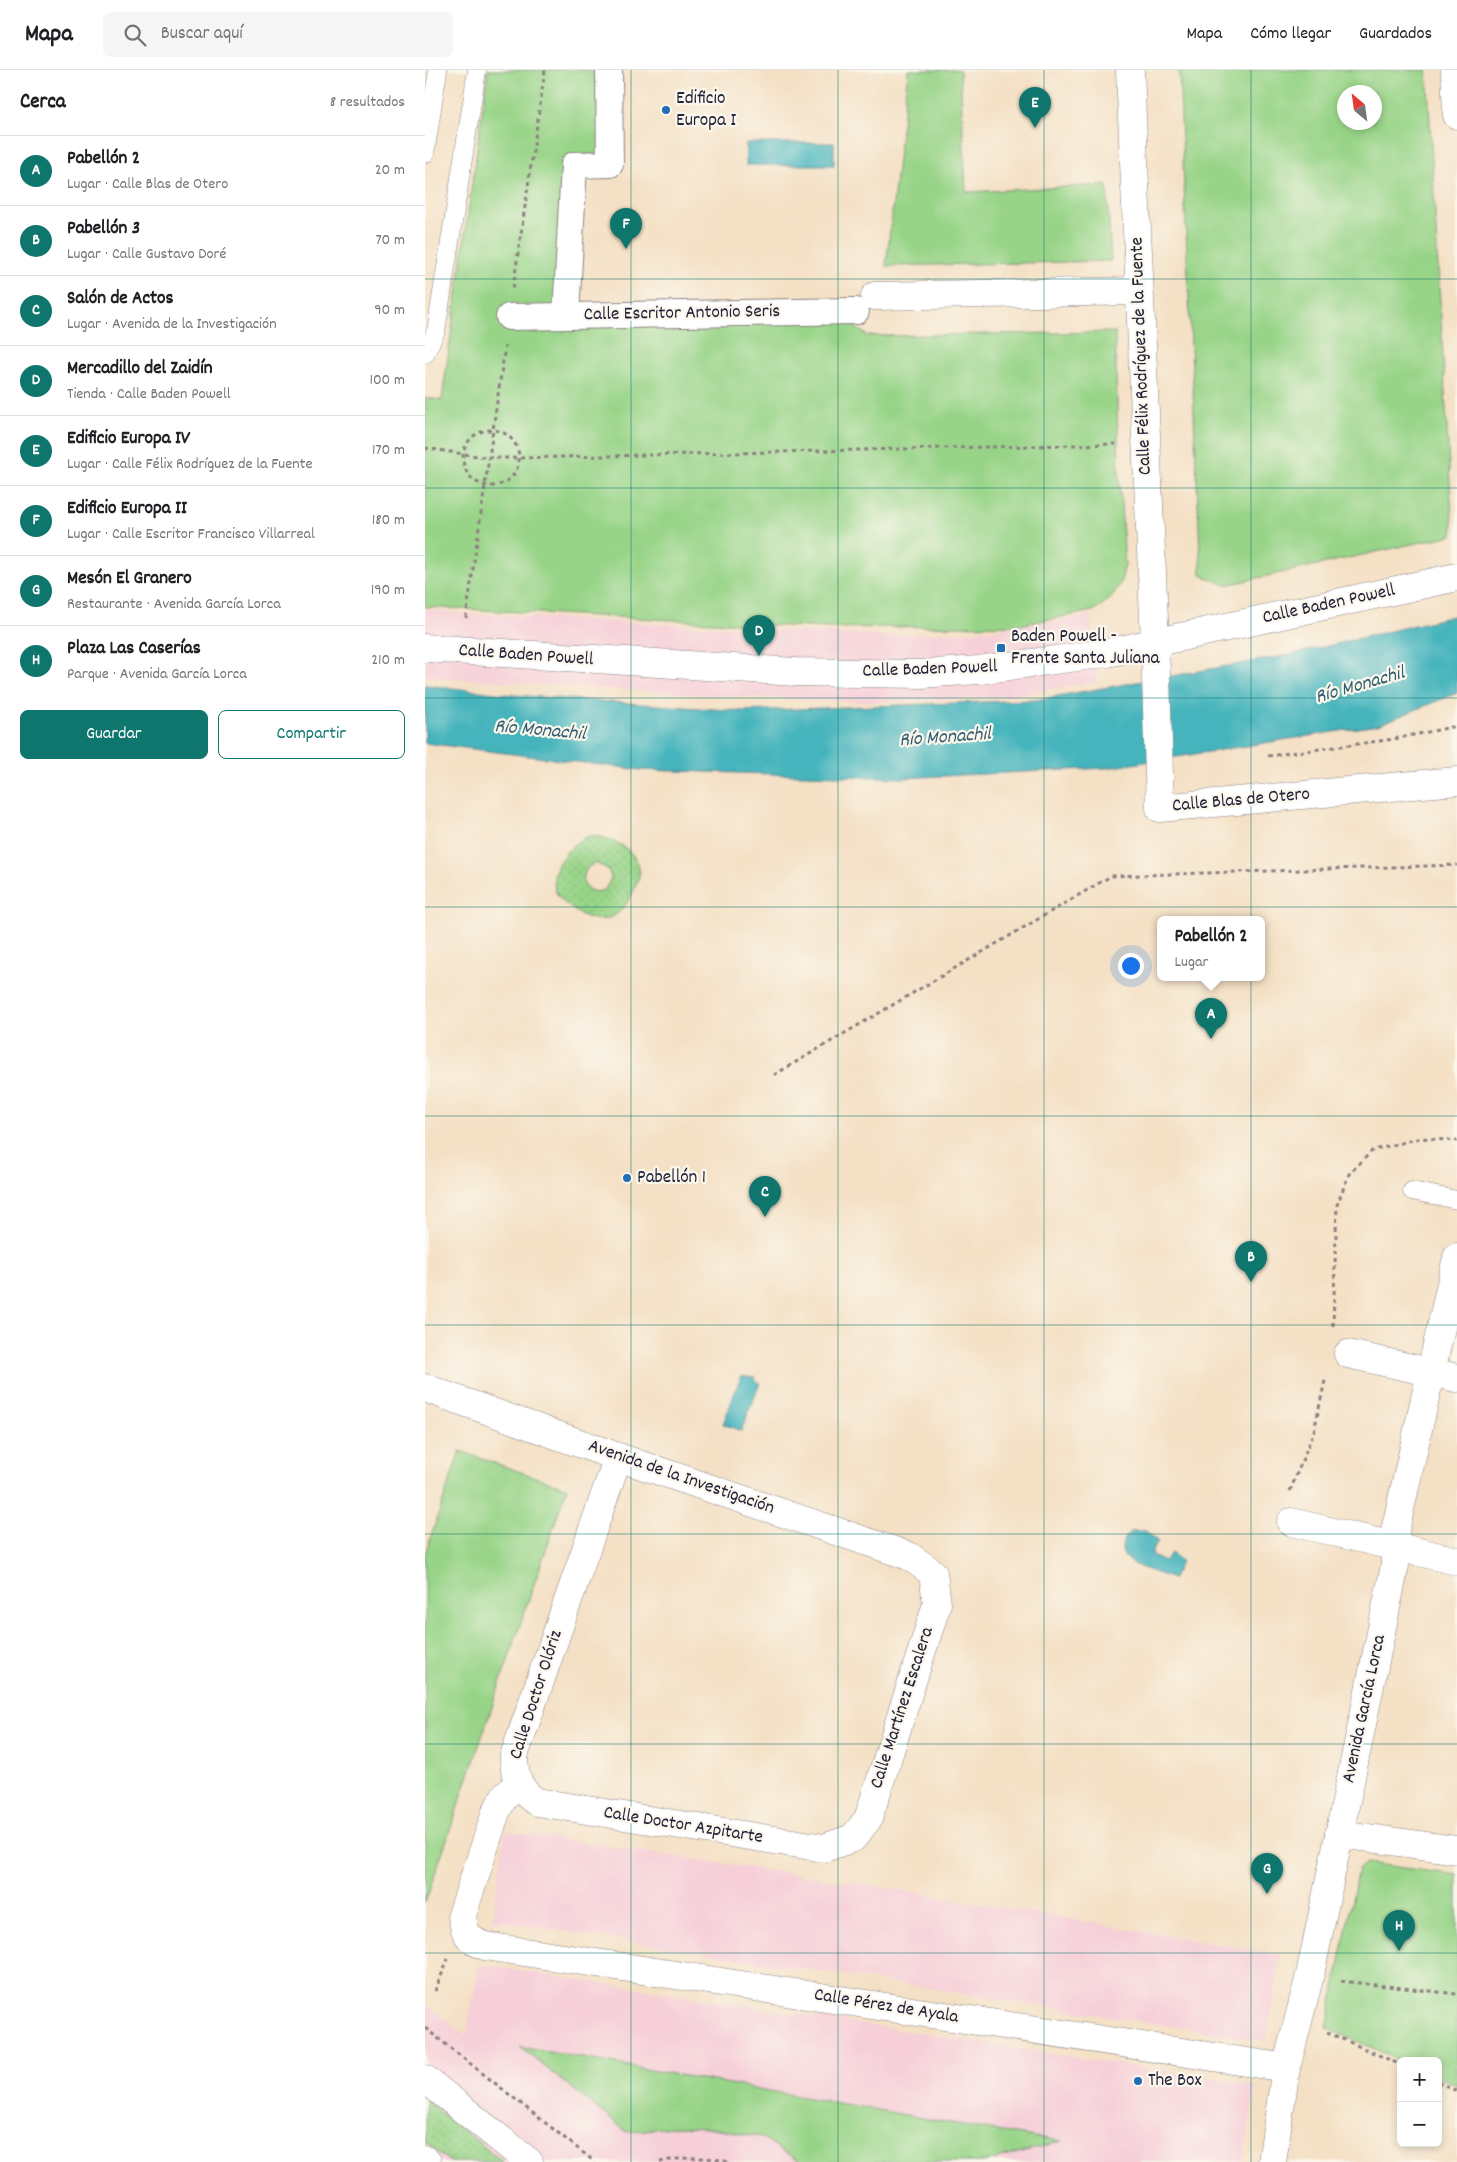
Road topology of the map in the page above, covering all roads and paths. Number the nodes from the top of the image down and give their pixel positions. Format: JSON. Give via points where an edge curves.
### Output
{"nodes":[{"id":1,"x":438,"y":70,"type":"edge"},
{"id":2,"x":477,"y":70,"type":"edge"},
{"id":3,"x":545,"y":70,"type":"edge"},
{"id":4,"x":609,"y":70,"type":"edge"},
{"id":5,"x":1130,"y":70,"type":"edge"},
{"id":6,"x":1455,"y":70,"type":"edge"},
{"id":7,"x":1457,"y":115,"type":"edge"},
{"id":8,"x":425,"y":154,"type":"edge"},
{"id":9,"x":1139,"y":291,"type":"junction"},
{"id":10,"x":865,"y":303,"type":"joint"},
{"id":11,"x":566,"y":316,"type":"junction"},
{"id":12,"x":509,"y":317,"type":"junction"},
{"id":13,"x":425,"y":354,"type":"edge"},
{"id":14,"x":494,"y":429,"type":"junction"},
{"id":15,"x":1123,"y":444,"type":"dead end"},
{"id":16,"x":425,"y":448,"type":"edge"},
{"id":17,"x":462,"y":454,"type":"junction"},
{"id":18,"x":490,"y":458,"type":"junction"},
{"id":19,"x":519,"y":458,"type":"junction"},
{"id":20,"x":486,"y":486,"type":"junction"},
{"id":21,"x":1457,"y":578,"type":"edge"},
{"id":22,"x":466,"y":618,"type":"dead end"},
{"id":23,"x":1155,"y":642,"type":"junction"},
{"id":24,"x":425,"y":648,"type":"edge"},
{"id":25,"x":1457,"y":726,"type":"edge"},
{"id":26,"x":1268,"y":756,"type":"dead end"},
{"id":27,"x":1457,"y":781,"type":"edge"},
{"id":28,"x":1457,"y":865,"type":"edge"},
{"id":29,"x":774,"y":1076,"type":"dead end"},
{"id":30,"x":1457,"y":1140,"type":"edge"},
{"id":31,"x":1412,"y":1191,"type":"dead end"},
{"id":32,"x":1457,"y":1200,"type":"edge"},
{"id":33,"x":1457,"y":1257,"type":"edge"},
{"id":34,"x":1340,"y":1352,"type":"junction"},
{"id":35,"x":1431,"y":1373,"type":"junction"},
{"id":36,"x":1457,"y":1378,"type":"edge"},
{"id":37,"x":425,"y":1388,"type":"edge"},
{"id":38,"x":618,"y":1457,"type":"junction"},
{"id":39,"x":1289,"y":1509,"type":"joint"},
{"id":40,"x":1395,"y":1547,"type":"junction"},
{"id":41,"x":1457,"y":1561,"type":"edge"},
{"id":42,"x":933,"y":1573,"type":"joint"},
{"id":43,"x":519,"y":1785,"type":"junction"},
{"id":44,"x":1339,"y":1834,"type":"junction"},
{"id":45,"x":853,"y":1838,"type":"joint"},
{"id":46,"x":1457,"y":1850,"type":"edge"},
{"id":47,"x":485,"y":1946,"type":"joint"},
{"id":48,"x":445,"y":1965,"type":"dead end"},
{"id":49,"x":1340,"y":1980,"type":"dead end"},
{"id":50,"x":435,"y":1991,"type":"dead end"},
{"id":51,"x":1457,"y":1994,"type":"edge"},
{"id":52,"x":425,"y":2028,"type":"edge"},
{"id":53,"x":1320,"y":2029,"type":"dead end"},
{"id":54,"x":1397,"y":2063,"type":"edge"},
{"id":55,"x":1286,"y":2068,"type":"junction"},
{"id":56,"x":425,"y":2079,"type":"edge"},
{"id":57,"x":1442,"y":2084,"type":"edge"},
{"id":58,"x":1457,"y":2091,"type":"edge"},
{"id":59,"x":529,"y":2162,"type":"edge"},
{"id":60,"x":595,"y":2162,"type":"edge"},
{"id":61,"x":660,"y":2162,"type":"edge"},
{"id":62,"x":729,"y":2162,"type":"edge"},
{"id":63,"x":1273,"y":2162,"type":"edge"}],
"edges":[{"from":1,"to":8,"type":"lane"},
{"from":2,"to":13,"type":"lane","via":[[436,331]]},
{"from":3,"to":12,"type":"path"},
{"from":4,"to":11,"type":"street","via":[[610,164],[574,166]]},
{"from":5,"to":9,"type":"street","name":"Calle Félix Rodríguez de la Fuente"},
{"from":6,"to":7,"type":"street"},
{"from":9,"to":10,"type":"street","name":"Calle Escritor Antonio Seris"},
{"from":9,"to":23,"type":"street","name":"Calle Félix Rodríguez de la Fuente"},
{"from":10,"to":11,"type":"street","name":"Calle Escritor Antonio Seris"},
{"from":11,"to":12,"type":"street","name":"Calle Escritor Antonio Seris"},
{"from":12,"to":14,"type":"path"},
{"from":14,"to":17,"type":"path","via":[[470,438]]},
{"from":14,"to":18,"type":"path"},
{"from":14,"to":19,"type":"path","via":[[515,442]]},
{"from":15,"to":19,"type":"path"},
{"from":16,"to":17,"type":"path"},
{"from":17,"to":18,"type":"path"},
{"from":17,"to":20,"type":"path","via":[[465,471],[477,483]]},
{"from":18,"to":19,"type":"path"},
{"from":18,"to":20,"type":"path"},
{"from":19,"to":20,"type":"path","via":[[509,480]]},
{"from":20,"to":22,"type":"path"},
{"from":21,"to":23,"type":"street","name":"Calle Baden Powell"},
{"from":23,"to":24,"type":"street","name":"Calle Baden Powell","via":[[1072,659],[920,674],[796,672]]},
{"from":23,"to":27,"type":"street","name":"Calle Blas de Otero","via":[[1161,808]]},
{"from":25,"to":26,"type":"path","via":[[1394,739]]},
{"from":28,"to":29,"type":"path","via":[[1111,876]]},
{"from":30,"to":34,"type":"path","via":[[1421,1138],[1373,1150],[1349,1174],[1337,1205]]},
{"from":31,"to":32,"type":"lane"},
{"from":33,"to":35,"type":"street","name":"Avenida García Lorca"},
{"from":34,"to":35,"type":"street"},
{"from":34,"to":39,"type":"path"},
{"from":35,"to":36,"type":"street"},
{"from":35,"to":40,"type":"street","name":"Avenida García Lorca","via":[[1395,1531]]},
{"from":37,"to":38,"type":"street","name":"Avenida de la Investigación"},
{"from":38,"to":42,"type":"street","name":"Avenida de la Investigación","via":[[909,1556]]},
{"from":38,"to":43,"type":"street","name":"Calle Doctor Olóriz","via":[[514,1756],[514,1772]]},
{"from":39,"to":40,"type":"street"},
{"from":40,"to":41,"type":"street"},
{"from":40,"to":44,"type":"street","name":"Avenida García Lorca","via":[[1395,1565]]},
{"from":42,"to":45,"type":"street","name":"Calle Martínez Escalera","via":[[937,1604],[868,1819]]},
{"from":43,"to":45,"type":"street","name":"Calle Doctor Azpitarte","via":[[525,1795],[537,1802],[776,1841],[824,1848]]},
{"from":43,"to":47,"type":"street","name":"Calle Doctor Olóriz","via":[[504,1797],[496,1812],[462,1915],[463,1930],[471,1941]]},
{"from":44,"to":46,"type":"street"},
{"from":44,"to":55,"type":"street","name":"Avenida García Lorca","via":[[1310,1975]]},
{"from":47,"to":55,"type":"street","name":"Calle Pérez de Ayala"},
{"from":48,"to":50,"type":"path"},
{"from":49,"to":51,"type":"path"},
{"from":52,"to":60,"type":"path"},
{"from":53,"to":54,"type":"path"},
{"from":55,"to":63,"type":"street","name":"Avenida García Lorca"},
{"from":56,"to":59,"type":"street"},
{"from":57,"to":58,"type":"path"},
{"from":61,"to":62,"type":"path","via":[[672,2159]]}]}
